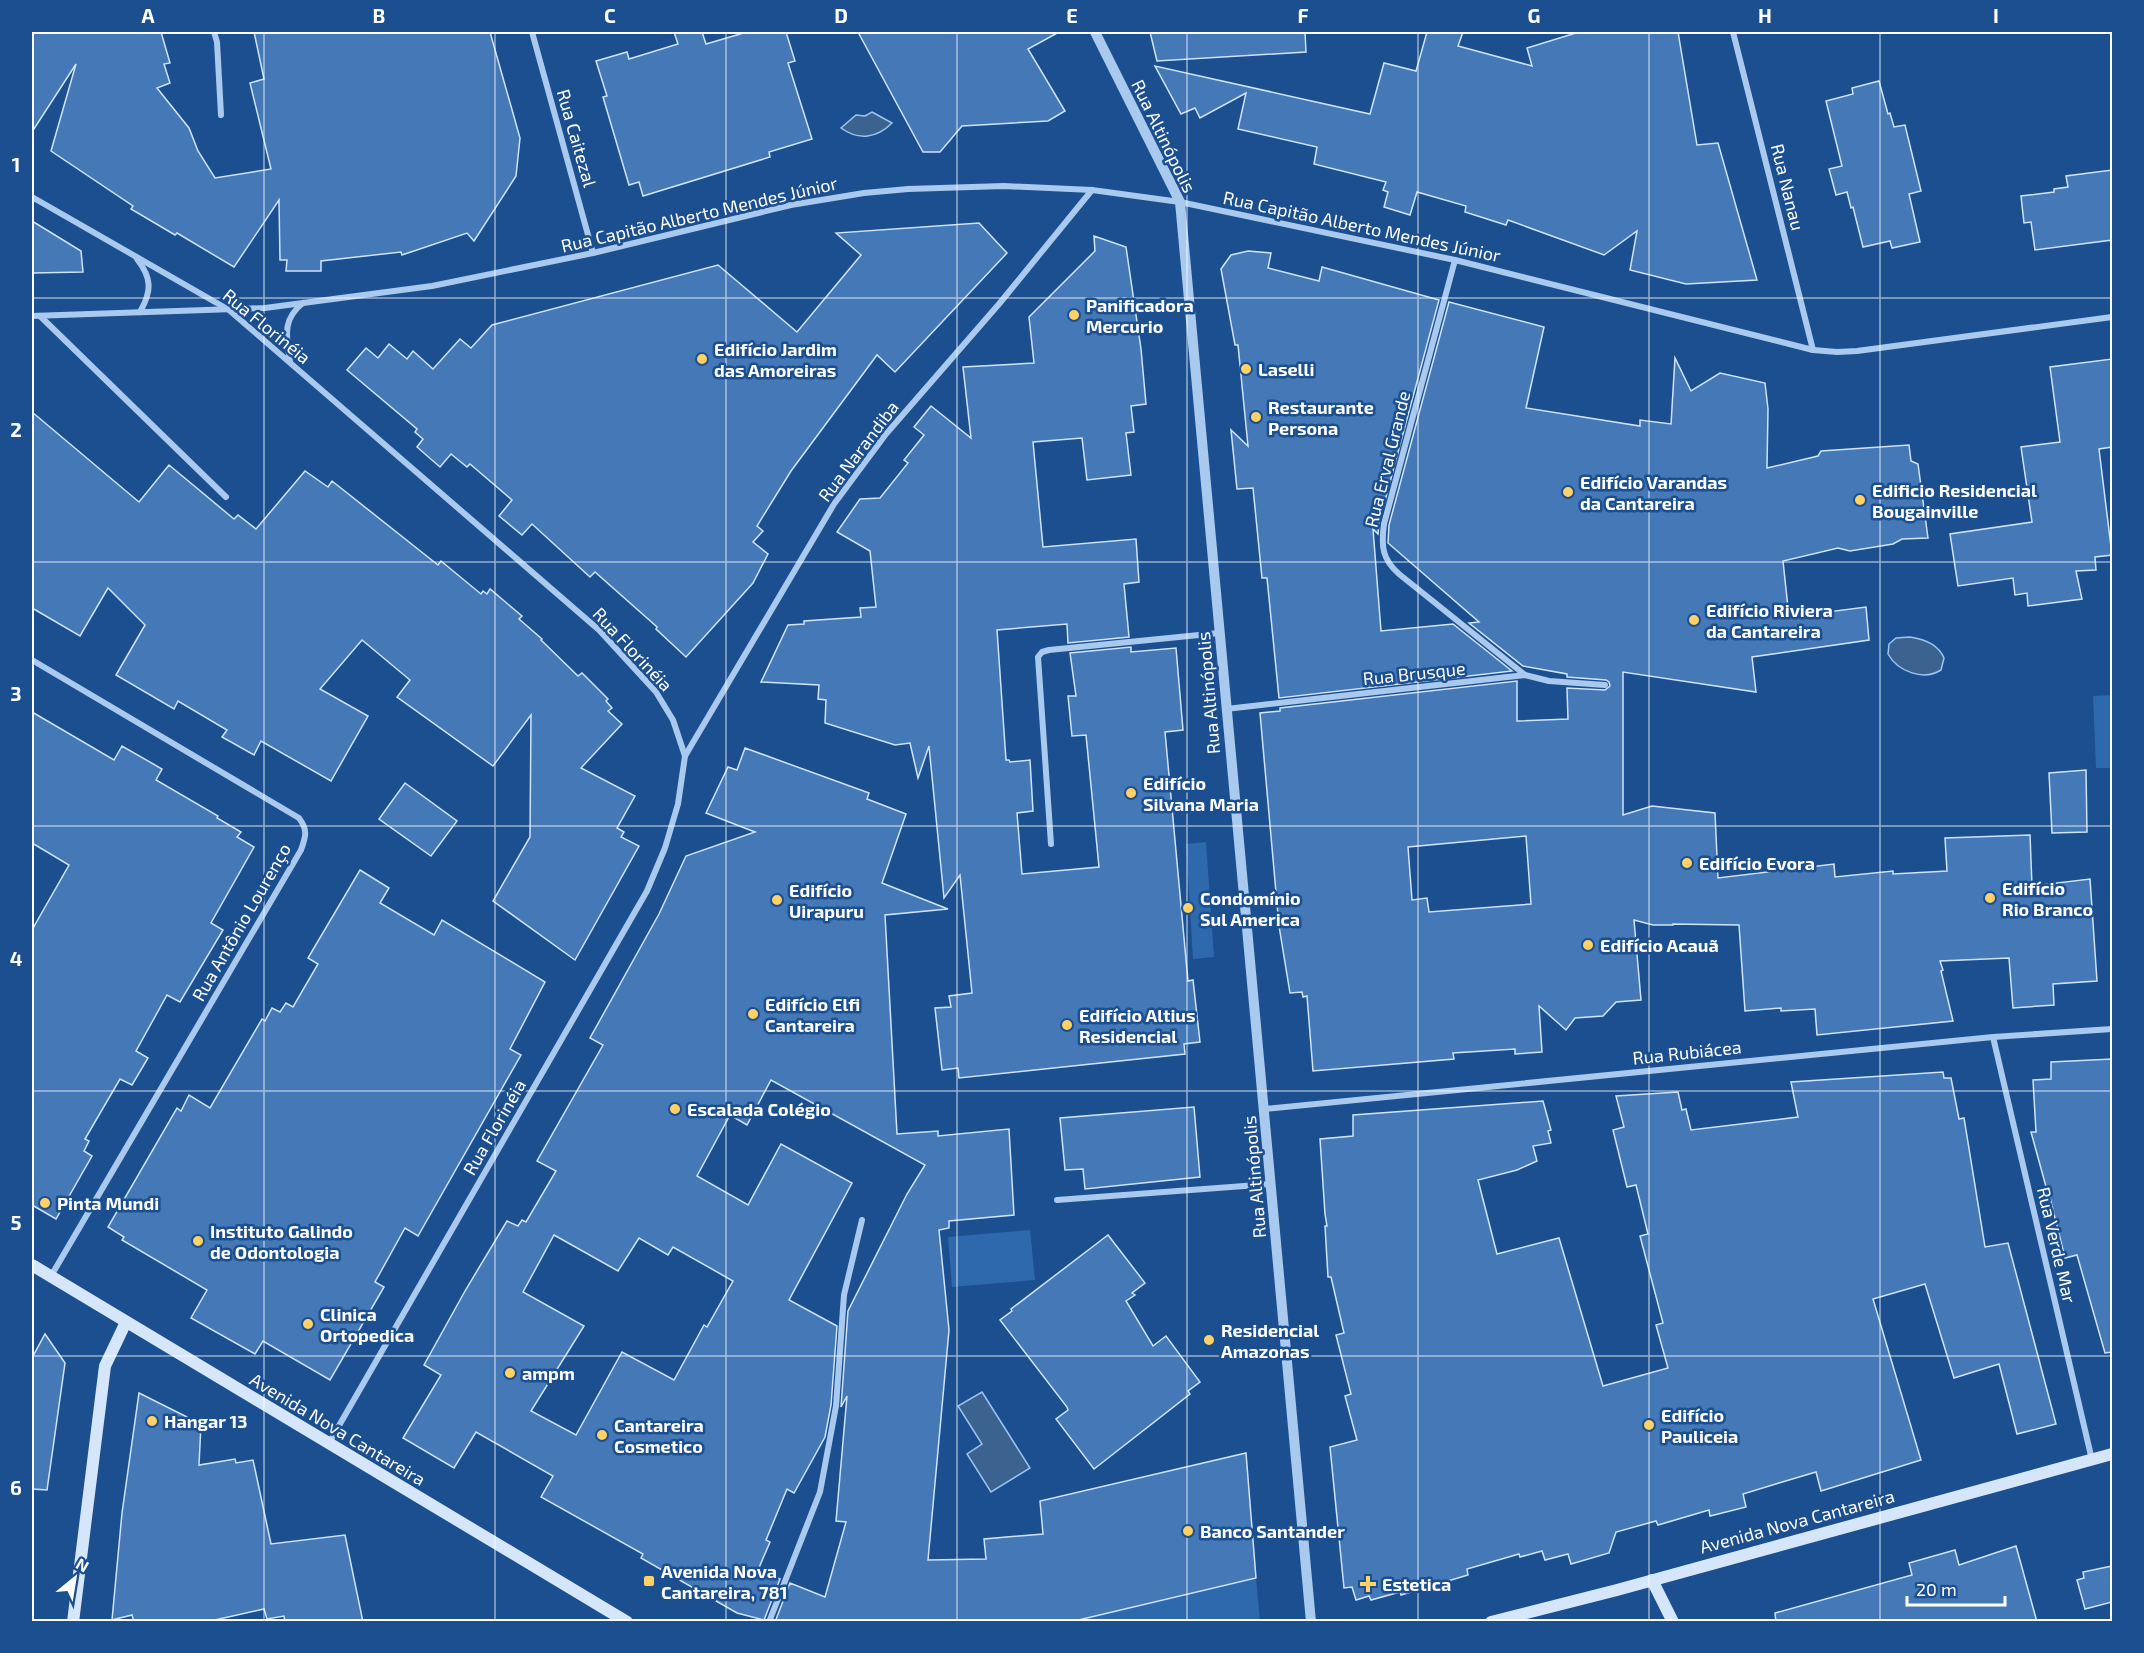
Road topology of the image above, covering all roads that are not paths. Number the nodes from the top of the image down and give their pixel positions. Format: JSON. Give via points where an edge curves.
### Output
{"nodes":[{"id":1,"x":214,"y":32,"type":"edge"},
{"id":2,"x":532,"y":32,"type":"edge"},
{"id":3,"x":1095,"y":32,"type":"edge"},
{"id":4,"x":1733,"y":32,"type":"edge"},
{"id":5,"x":221,"y":115,"type":"dead end"},
{"id":6,"x":1092,"y":190,"type":"junction"},
{"id":7,"x":32,"y":197,"type":"edge"},
{"id":8,"x":1180,"y":202,"type":"junction"},
{"id":9,"x":593,"y":253,"type":"junction"},
{"id":10,"x":134,"y":256,"type":"junction"},
{"id":11,"x":1455,"y":260,"type":"junction"},
{"id":12,"x":303,"y":303,"type":"junction"},
{"id":13,"x":229,"y":310,"type":"junction"},
{"id":14,"x":140,"y":312,"type":"junction"},
{"id":15,"x":32,"y":316,"type":"edge"},
{"id":16,"x":40,"y":316,"type":"junction"},
{"id":17,"x":2112,"y":317,"type":"edge"},
{"id":18,"x":1813,"y":351,"type":"junction"},
{"id":19,"x":291,"y":363,"type":"junction"},
{"id":20,"x":226,"y":497,"type":"dead end"},
{"id":21,"x":1219,"y":633,"type":"junction"},
{"id":22,"x":32,"y":660,"type":"edge"},
{"id":23,"x":1525,"y":675,"type":"junction"},
{"id":24,"x":1605,"y":685,"type":"dead end"},
{"id":25,"x":1226,"y":709,"type":"junction"},
{"id":26,"x":685,"y":756,"type":"junction"},
{"id":27,"x":1051,"y":844,"type":"dead end"},
{"id":28,"x":2112,"y":1029,"type":"edge"},
{"id":29,"x":1993,"y":1038,"type":"junction"},
{"id":30,"x":1265,"y":1109,"type":"junction"},
{"id":31,"x":1271,"y":1184,"type":"junction"},
{"id":32,"x":1057,"y":1200,"type":"dead end"},
{"id":33,"x":861,"y":1220,"type":"dead end"},
{"id":34,"x":32,"y":1265,"type":"edge"},
{"id":35,"x":51,"y":1277,"type":"junction"},
{"id":36,"x":126,"y":1322,"type":"junction"},
{"id":37,"x":328,"y":1444,"type":"junction"},
{"id":38,"x":2112,"y":1454,"type":"edge"},
{"id":39,"x":2092,"y":1460,"type":"junction"},
{"id":40,"x":1652,"y":1580,"type":"junction"},
{"id":41,"x":73,"y":1622,"type":"edge"},
{"id":42,"x":627,"y":1622,"type":"edge"},
{"id":43,"x":769,"y":1622,"type":"edge"},
{"id":44,"x":1311,"y":1622,"type":"edge"},
{"id":45,"x":1491,"y":1622,"type":"edge"},
{"id":46,"x":1673,"y":1622,"type":"edge"}],
"edges":[{"from":1,"to":5,"type":"street"},
{"from":2,"to":9,"type":"street","name":"Rua Caitezal"},
{"from":3,"to":8,"type":"street","name":"Rua Altinópolis"},
{"from":4,"to":18,"type":"street","name":"Rua Nanau"},
{"from":6,"to":8,"type":"street","name":"Rua Capitão Alberto Mendes Júnior"},
{"from":6,"to":9,"type":"street","name":"Rua Capitão Alberto Mendes Júnior","via":[[1004,186],[864,193],[791,205]]},
{"from":6,"to":26,"type":"street","name":"Rua Narandiba","via":[[886,434],[834,504]]},
{"from":7,"to":10,"type":"street","name":"Rua Florinéia"},
{"from":8,"to":11,"type":"street","name":"Rua Capitão Alberto Mendes Júnior"},
{"from":8,"to":21,"type":"street","name":"Rua Altinópolis"},
{"from":9,"to":12,"type":"street","name":"Rua Capitão Alberto Mendes Júnior","via":[[443,284]]},
{"from":10,"to":13,"type":"street","name":"Rua Florinéia"},
{"from":10,"to":14,"type":"street","via":[[149,279],[149,291]]},
{"from":11,"to":18,"type":"street","name":"Rua Capitão Alberto Mendes Júnior"},
{"from":11,"to":23,"type":"street","name":"Rua Erval Grande","via":[[1384,524],[1382,548],[1390,566],[1399,574]]},
{"from":12,"to":13,"type":"street","name":"Rua Capitão Alberto Mendes Júnior"},
{"from":12,"to":19,"type":"street","via":[[289,319]]},
{"from":13,"to":14,"type":"street","name":"Rua Capitão Alberto Mendes Júnior"},
{"from":13,"to":19,"type":"street","name":"Rua Florinéia"},
{"from":14,"to":16,"type":"street","name":"Rua Capitão Alberto Mendes Júnior"},
{"from":15,"to":16,"type":"street","name":"Rua Capitão Alberto Mendes Júnior"},
{"from":16,"to":20,"type":"street"},
{"from":17,"to":18,"type":"street","name":"Rua Capitão Alberto Mendes Júnior","via":[[1857,351]]},
{"from":19,"to":26,"type":"street","name":"Rua Florinéia","via":[[599,630],[656,693],[673,720]]},
{"from":21,"to":25,"type":"street","name":"Rua Altinópolis"},
{"from":21,"to":27,"type":"street","via":[[1049,650],[1038,657]]},
{"from":22,"to":35,"type":"street","name":"Rua Antônio Lourenço","via":[[299,818],[306,826],[301,850]]},
{"from":23,"to":24,"type":"street","name":"Rua Brusque"},
{"from":23,"to":25,"type":"street","name":"Rua Brusque"},
{"from":25,"to":30,"type":"street","name":"Rua Altinópolis"},
{"from":26,"to":37,"type":"street","name":"Rua Florinéia","via":[[678,804],[647,891]]},
{"from":28,"to":29,"type":"street","name":"Rua Rubiácea"},
{"from":29,"to":30,"type":"street","name":"Rua Rubiácea"},
{"from":29,"to":39,"type":"street","name":"Rua Verde Mar"},
{"from":30,"to":31,"type":"street","name":"Rua Altinópolis"},
{"from":31,"to":32,"type":"street"},
{"from":31,"to":44,"type":"street","name":"Rua Altinópolis"},
{"from":33,"to":43,"type":"street","via":[[844,1295],[836,1406],[820,1492]]},
{"from":34,"to":35,"type":"main road","name":"Avenida Nova Cantareira"},
{"from":35,"to":36,"type":"main road","name":"Avenida Nova Cantareira"},
{"from":36,"to":37,"type":"main road","name":"Avenida Nova Cantareira"},
{"from":36,"to":41,"type":"main road","via":[[105,1366]]},
{"from":37,"to":42,"type":"main road","name":"Avenida Nova Cantareira"},
{"from":38,"to":39,"type":"main road","name":"Avenida Nova Cantareira"},
{"from":39,"to":40,"type":"main road","name":"Avenida Nova Cantareira"},
{"from":40,"to":45,"type":"main road","name":"Avenida Nova Cantareira"},
{"from":40,"to":46,"type":"main road"}]}
